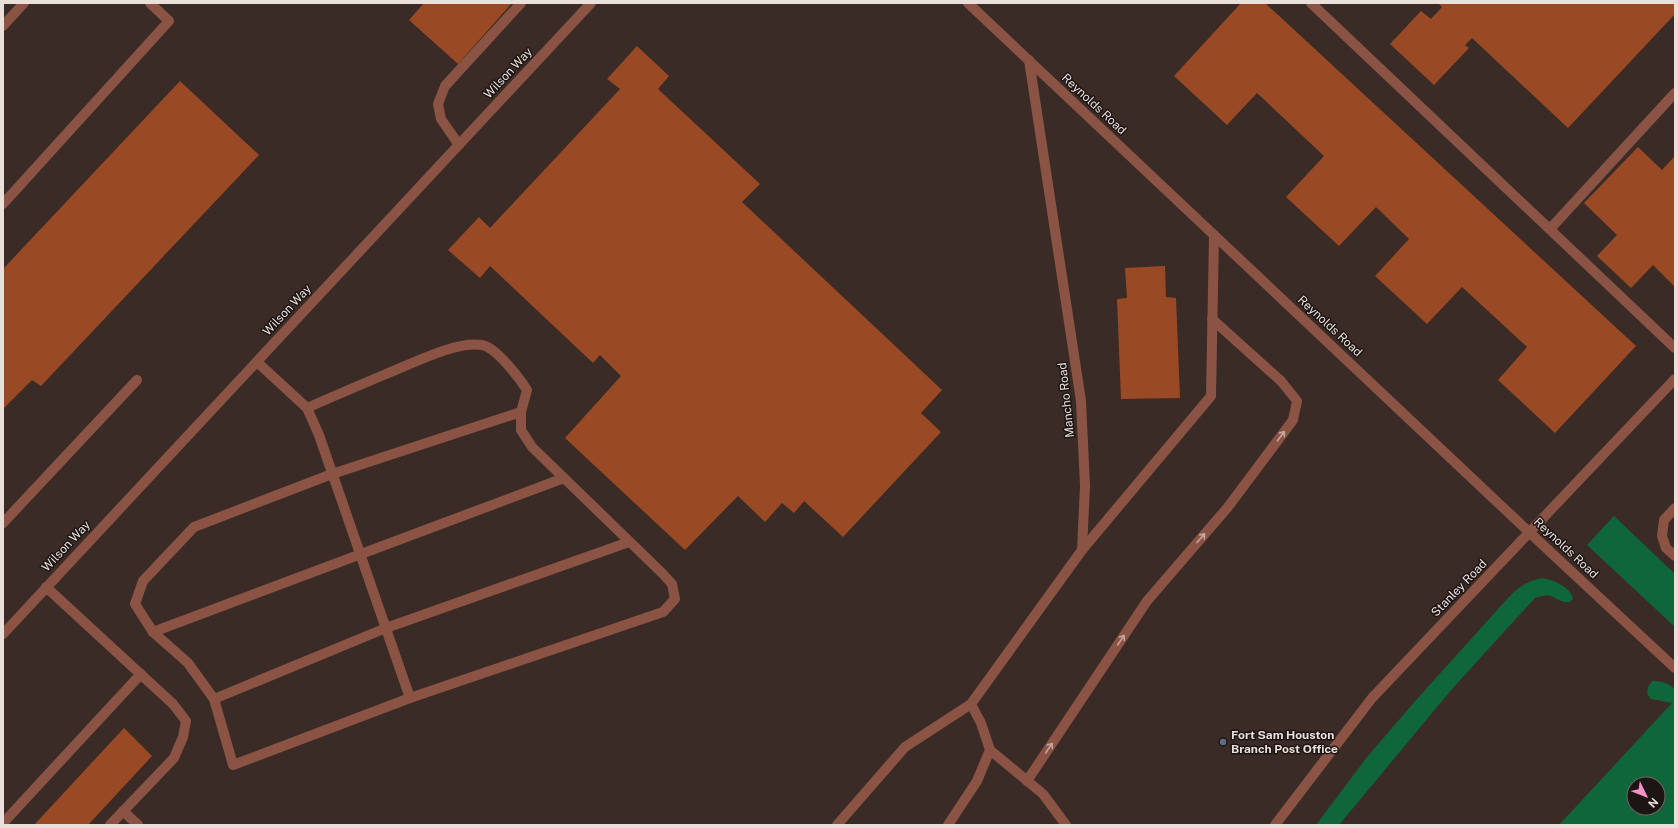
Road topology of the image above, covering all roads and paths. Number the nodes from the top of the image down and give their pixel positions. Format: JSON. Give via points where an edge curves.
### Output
{"nodes":[{"id":1,"x":24,"y":3,"type":"edge"},
{"id":2,"x":150,"y":3,"type":"edge"},
{"id":3,"x":522,"y":3,"type":"edge"},
{"id":4,"x":591,"y":3,"type":"edge"},
{"id":5,"x":968,"y":3,"type":"edge"},
{"id":6,"x":1311,"y":3,"type":"edge"},
{"id":7,"x":3,"y":26,"type":"edge"},
{"id":8,"x":1029,"y":60,"type":"junction"},
{"id":9,"x":1675,"y":93,"type":"edge"},
{"id":10,"x":459,"y":145,"type":"junction"},
{"id":11,"x":3,"y":204,"type":"edge"},
{"id":12,"x":1550,"y":229,"type":"junction"},
{"id":13,"x":1214,"y":235,"type":"junction"},
{"id":14,"x":1212,"y":319,"type":"junction"},
{"id":15,"x":1675,"y":348,"type":"edge"},
{"id":16,"x":257,"y":362,"type":"junction"},
{"id":17,"x":1675,"y":379,"type":"edge"},
{"id":18,"x":137,"y":380,"type":"dead end"},
{"id":19,"x":307,"y":408,"type":"junction"},
{"id":20,"x":521,"y":412,"type":"junction"},
{"id":21,"x":332,"y":474,"type":"junction"},
{"id":22,"x":564,"y":478,"type":"junction"},
{"id":23,"x":1675,"y":508,"type":"edge"},
{"id":24,"x":3,"y":523,"type":"edge"},
{"id":25,"x":1530,"y":533,"type":"junction"},
{"id":26,"x":629,"y":542,"type":"junction"},
{"id":27,"x":1082,"y":550,"type":"junction"},
{"id":28,"x":360,"y":555,"type":"junction"},
{"id":29,"x":1675,"y":556,"type":"edge"},
{"id":30,"x":46,"y":587,"type":"junction"},
{"id":31,"x":386,"y":628,"type":"junction"},
{"id":32,"x":153,"y":632,"type":"junction"},
{"id":33,"x":3,"y":634,"type":"edge"},
{"id":34,"x":1675,"y":668,"type":"edge"},
{"id":35,"x":141,"y":674,"type":"junction"},
{"id":36,"x":410,"y":698,"type":"junction"},
{"id":37,"x":214,"y":699,"type":"junction"},
{"id":38,"x":971,"y":704,"type":"junction"},
{"id":39,"x":990,"y":750,"type":"junction"},
{"id":40,"x":1027,"y":781,"type":"junction"},
{"id":41,"x":123,"y":811,"type":"junction"},
{"id":42,"x":3,"y":823,"type":"edge"},
{"id":43,"x":110,"y":825,"type":"edge"},
{"id":44,"x":138,"y":825,"type":"edge"},
{"id":45,"x":837,"y":825,"type":"edge"},
{"id":46,"x":948,"y":825,"type":"edge"},
{"id":47,"x":1066,"y":825,"type":"edge"},
{"id":48,"x":1275,"y":825,"type":"edge"}],
"edges":[{"from":1,"to":7,"type":"street"},
{"from":2,"to":11,"type":"street","via":[[169,21]]},
{"from":3,"to":10,"type":"street","via":[[445,86],[438,104],[441,119]]},
{"from":4,"to":10,"type":"street","name":"Wilson Way"},
{"from":5,"to":8,"type":"street","name":"Reynolds Road"},
{"from":6,"to":12,"type":"street"},
{"from":8,"to":13,"type":"street","name":"Reynolds Road"},
{"from":8,"to":27,"type":"street","name":"Mancho Road","via":[[1081,401],[1085,486]]},
{"from":9,"to":12,"type":"street"},
{"from":10,"to":16,"type":"street","name":"Wilson Way"},
{"from":12,"to":15,"type":"street"},
{"from":13,"to":14,"type":"street"},
{"from":13,"to":25,"type":"street","name":"Reynolds Road"},
{"from":14,"to":27,"type":"street","via":[[1211,396]]},
{"from":40,"to":14,"type":"street","one_way":true,"via":[[1147,601],[1228,507],[1293,420],[1297,401],[1281,380]]},
{"from":16,"to":19,"type":"street"},
{"from":16,"to":30,"type":"street","name":"Wilson Way"},
{"from":17,"to":25,"type":"street","name":"Stanley Road"},
{"from":18,"to":24,"type":"street"},
{"from":19,"to":20,"type":"street","via":[[428,357],[463,345],[484,345],[518,375],[527,390]]},
{"from":19,"to":21,"type":"street"},
{"from":20,"to":21,"type":"street"},
{"from":20,"to":22,"type":"street","via":[[521,430],[532,447]]},
{"from":21,"to":28,"type":"street"},
{"from":21,"to":32,"type":"street","via":[[194,528],[143,581],[135,604]]},
{"from":22,"to":26,"type":"street"},
{"from":22,"to":28,"type":"street"},
{"from":23,"to":29,"type":"street","via":[[1664,520],[1662,536],[1666,548]]},
{"from":25,"to":34,"type":"street","name":"Reynolds Road"},
{"from":25,"to":48,"type":"street","name":"Stanley Road","via":[[1372,698]]},
{"from":26,"to":31,"type":"street"},
{"from":26,"to":36,"type":"street","via":[[672,584],[675,599],[663,612]]},
{"from":27,"to":38,"type":"street"},
{"from":28,"to":31,"type":"street"},
{"from":28,"to":32,"type":"street"},
{"from":30,"to":33,"type":"street","name":"Wilson Way"},
{"from":30,"to":35,"type":"street"},
{"from":31,"to":36,"type":"street"},
{"from":31,"to":37,"type":"street"},
{"from":32,"to":37,"type":"street","via":[[188,663]]},
{"from":35,"to":41,"type":"street","via":[[173,704],[186,721],[184,737],[174,758]]},
{"from":35,"to":42,"type":"street"},
{"from":36,"to":37,"type":"street","via":[[233,765]]},
{"from":38,"to":39,"type":"street"},
{"from":38,"to":45,"type":"street","via":[[905,746]]},
{"from":39,"to":40,"type":"street"},
{"from":39,"to":46,"type":"street","via":[[977,781]]},
{"from":40,"to":47,"type":"street","via":[[1044,794]]},
{"from":41,"to":43,"type":"street"},
{"from":41,"to":44,"type":"street"}]}
